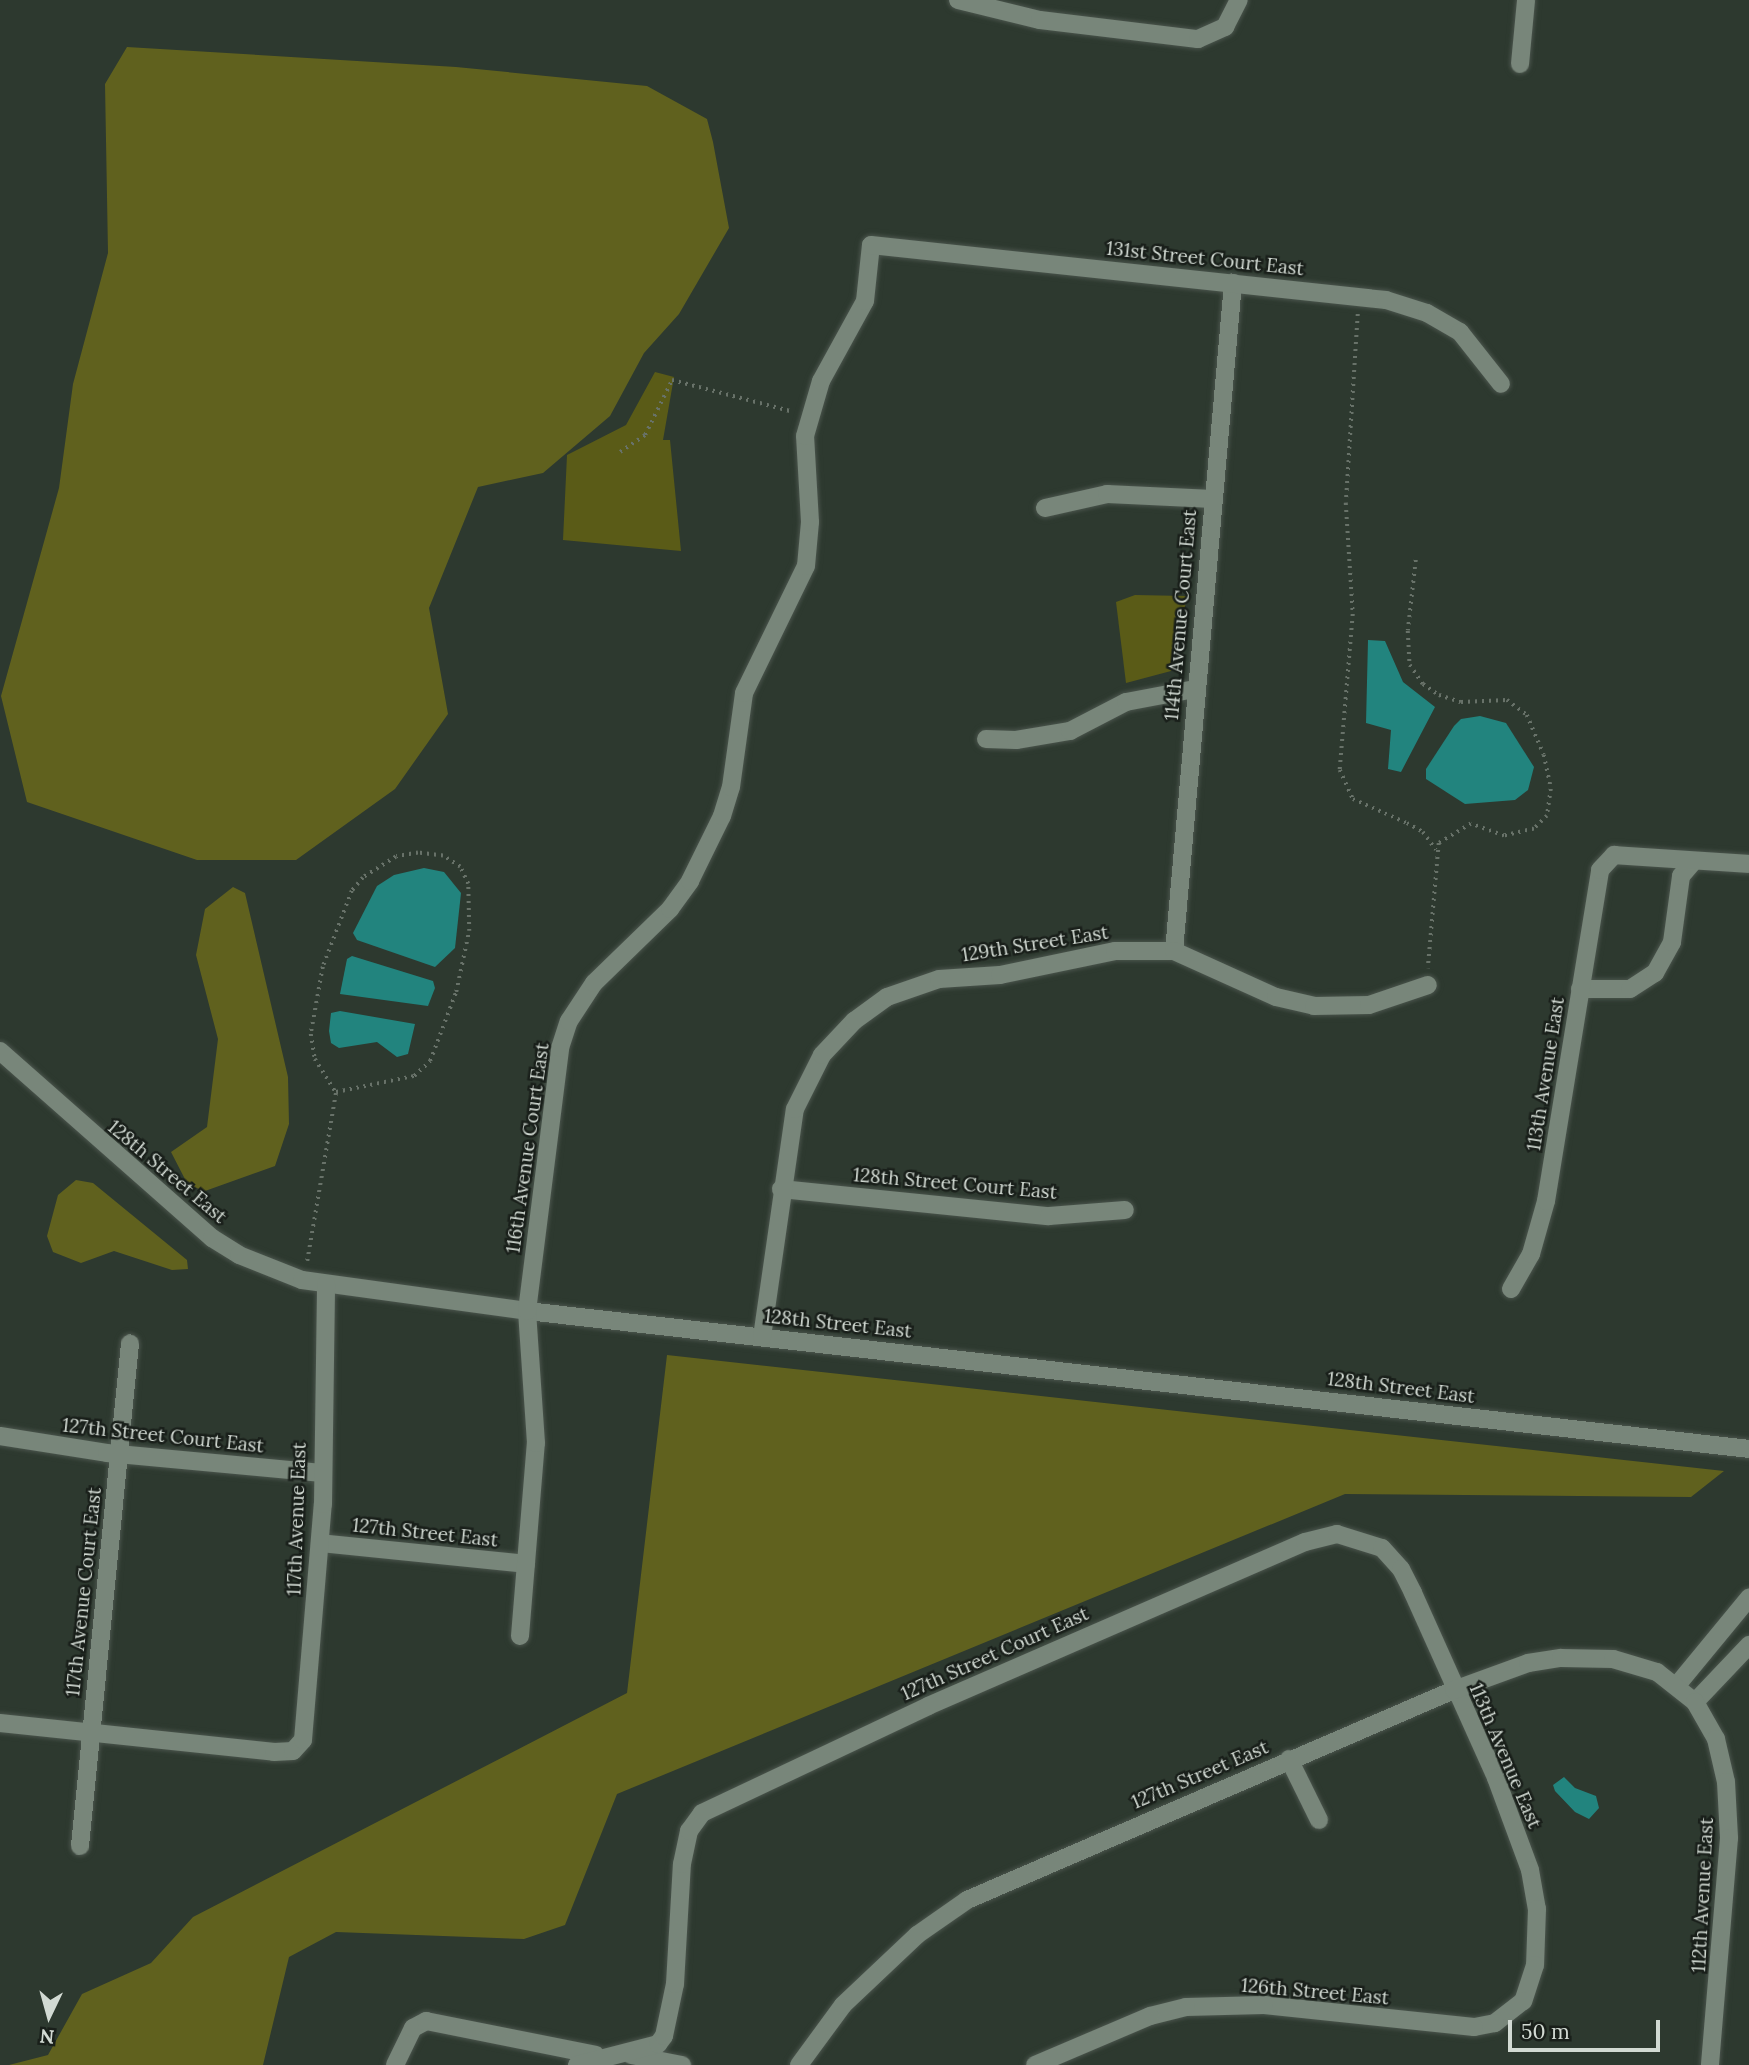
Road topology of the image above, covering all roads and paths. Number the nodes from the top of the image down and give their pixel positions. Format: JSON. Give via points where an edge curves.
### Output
{"nodes":[{"id":1,"x":958,"y":0,"type":"edge"},
{"id":2,"x":1239,"y":0,"type":"edge"},
{"id":3,"x":1526,"y":0,"type":"edge"},
{"id":4,"x":1520,"y":64,"type":"dead end"},
{"id":5,"x":872,"y":245,"type":"joint"},
{"id":6,"x":1233,"y":283,"type":"junction"},
{"id":7,"x":1359,"y":297,"type":"junction"},
{"id":8,"x":1501,"y":384,"type":"dead end"},
{"id":9,"x":790,"y":411,"type":"dead end"},
{"id":10,"x":620,"y":452,"type":"dead end"},
{"id":11,"x":1213,"y":499,"type":"junction"},
{"id":12,"x":1045,"y":508,"type":"dead end"},
{"id":13,"x":1416,"y":560,"type":"dead end"},
{"id":14,"x":1195,"y":689,"type":"junction"},
{"id":15,"x":986,"y":739,"type":"dead end"},
{"id":16,"x":1436,"y":850,"type":"junction"},
{"id":17,"x":1694,"y":861,"type":"junction"},
{"id":18,"x":1749,"y":864,"type":"edge"},
{"id":19,"x":1174,"y":951,"type":"junction"},
{"id":20,"x":1428,"y":985,"type":"joint"},
{"id":21,"x":1580,"y":989,"type":"junction"},
{"id":22,"x":0,"y":1051,"type":"edge"},
{"id":23,"x":336,"y":1092,"type":"junction"},
{"id":24,"x":781,"y":1189,"type":"junction"},
{"id":25,"x":1125,"y":1210,"type":"dead end"},
{"id":26,"x":302,"y":1280,"type":"junction"},
{"id":27,"x":326,"y":1284,"type":"junction"},
{"id":28,"x":1511,"y":1289,"type":"dead end"},
{"id":29,"x":527,"y":1311,"type":"junction"},
{"id":30,"x":762,"y":1337,"type":"junction"},
{"id":31,"x":130,"y":1343,"type":"dead end"},
{"id":32,"x":0,"y":1436,"type":"edge"},
{"id":33,"x":1749,"y":1449,"type":"edge"},
{"id":34,"x":119,"y":1454,"type":"junction"},
{"id":35,"x":323,"y":1473,"type":"junction"},
{"id":36,"x":1363,"y":1540,"type":"joint"},
{"id":37,"x":320,"y":1544,"type":"junction"},
{"id":38,"x":526,"y":1564,"type":"junction"},
{"id":39,"x":1749,"y":1598,"type":"edge"},
{"id":40,"x":520,"y":1636,"type":"dead end"},
{"id":41,"x":1749,"y":1644,"type":"edge"},
{"id":42,"x":1678,"y":1684,"type":"junction"},
{"id":43,"x":1454,"y":1690,"type":"junction"},
{"id":44,"x":1695,"y":1702,"type":"junction"},
{"id":45,"x":0,"y":1723,"type":"edge"},
{"id":46,"x":91,"y":1732,"type":"junction"},
{"id":47,"x":1289,"y":1759,"type":"junction"},
{"id":48,"x":1319,"y":1819,"type":"dead end"},
{"id":49,"x":80,"y":1846,"type":"dead end"},
{"id":50,"x":1514,"y":2010,"type":"joint"},
{"id":51,"x":600,"y":2056,"type":"junction"},
{"id":52,"x":395,"y":2065,"type":"edge"},
{"id":53,"x":577,"y":2065,"type":"edge"},
{"id":54,"x":682,"y":2065,"type":"edge"},
{"id":55,"x":799,"y":2065,"type":"edge"},
{"id":56,"x":1035,"y":2065,"type":"edge"},
{"id":57,"x":1710,"y":2065,"type":"edge"}],
"edges":[{"from":1,"to":2,"type":"street","via":[[1040,20],[1198,39],[1225,27]]},
{"from":3,"to":4,"type":"street"},
{"from":5,"to":6,"type":"street","name":"131st Street Court East"},
{"from":5,"to":29,"type":"street","name":"116th Avenue Court East","via":[[865,301],[821,381],[805,436],[810,522],[806,566],[744,693],[731,787],[722,816],[690,881],[670,909],[594,983],[569,1021],[560,1048]]},
{"from":6,"to":7,"type":"street","name":"131st Street Court East"},
{"from":6,"to":11,"type":"street","name":"114th Avenue Court East"},
{"from":7,"to":8,"type":"street","name":"131st Street Court East","via":[[1408,305],[1445,322],[1460,332]]},
{"from":7,"to":16,"type":"path","via":[[1347,442],[1347,550],[1353,614],[1340,770],[1353,799],[1407,822],[1423,832]]},
{"from":9,"to":10,"type":"path","via":[[672,380],[645,435]]},
{"from":11,"to":12,"type":"street","via":[[1107,494]]},
{"from":11,"to":14,"type":"street","name":"114th Avenue Court East"},
{"from":13,"to":16,"type":"path","via":[[1408,631],[1410,665],[1423,684],[1439,695],[1461,702],[1507,700],[1527,715],[1544,755],[1551,789],[1547,816],[1534,829],[1504,836],[1471,824],[1447,836]]},
{"from":14,"to":15,"type":"street","via":[[1126,702],[1070,731],[1016,740]]},
{"from":14,"to":19,"type":"street","name":"114th Avenue Court East"},
{"from":16,"to":20,"type":"path"},
{"from":17,"to":18,"type":"street"},
{"from":17,"to":21,"type":"street","via":[[1681,876],[1672,942],[1655,973],[1630,989]]},
{"from":17,"to":21,"type":"street","name":"113th Avenue East","via":[[1615,855],[1608,861],[1600,870],[1587,929]]},
{"from":19,"to":20,"type":"street","name":"129th Street East","via":[[1276,997],[1314,1006],[1368,1005]]},
{"from":19,"to":24,"type":"street","name":"129th Street East","via":[[1089,954],[1000,975],[939,979],[902,990],[854,1021],[822,1055],[789,1127]]},
{"from":21,"to":28,"type":"street","name":"113th Avenue East","via":[[1546,1201],[1531,1254]]},
{"from":22,"to":26,"type":"street","name":"128th Street East","via":[[182,1215],[239,1255]]},
{"from":23,"to":23,"type":"path","via":[[398,1082],[430,1061],[456,992],[470,913],[468,884],[460,867],[443,856],[418,853],[396,857],[363,878],[352,891],[323,967],[311,1034],[315,1059]]},
{"from":23,"to":26,"type":"path","via":[[316,1229]]},
{"from":24,"to":25,"type":"street","name":"128th Street Court East","via":[[1049,1216]]},
{"from":24,"to":30,"type":"street","name":"129th Street East"},
{"from":26,"to":27,"type":"street","name":"128th Street East"},
{"from":27,"to":29,"type":"street","name":"128th Street East"},
{"from":27,"to":35,"type":"street","name":"117th Avenue East"},
{"from":29,"to":30,"type":"street","name":"128th Street East"},
{"from":29,"to":38,"type":"street","name":"116th Avenue Court East","via":[[536,1443]]},
{"from":30,"to":33,"type":"street","name":"128th Street East"},
{"from":31,"to":34,"type":"street","name":"117th Avenue Court East"},
{"from":32,"to":34,"type":"street","name":"127th Street Court East"},
{"from":34,"to":35,"type":"street","name":"127th Street Court East"},
{"from":34,"to":46,"type":"street","name":"117th Avenue Court East"},
{"from":35,"to":37,"type":"street","name":"117th Avenue East"},
{"from":36,"to":43,"type":"street","name":"113th Avenue East","via":[[1382,1548],[1401,1569]]},
{"from":36,"to":51,"type":"street","name":"127th Street Court East","via":[[1323,1536],[1282,1552],[715,1805],[697,1818],[682,1864],[675,1984],[664,2036],[650,2046]]},
{"from":37,"to":38,"type":"street","name":"127th Street East"},
{"from":37,"to":46,"type":"street","name":"117th Avenue East","via":[[305,1726],[303,1740],[293,1751]]},
{"from":38,"to":40,"type":"street","name":"116th Avenue Court East"},
{"from":39,"to":42,"type":"street"},
{"from":41,"to":44,"type":"street"},
{"from":42,"to":43,"type":"street","name":"127th Street East","via":[[1657,1672],[1613,1659],[1560,1658],[1528,1663]]},
{"from":42,"to":44,"type":"street","name":"112th Avenue East"},
{"from":43,"to":47,"type":"street","name":"127th Street East"},
{"from":43,"to":50,"type":"street","name":"113th Avenue East","via":[[1496,1778],[1536,1897],[1534,1972]]},
{"from":44,"to":57,"type":"street","name":"112th Avenue East","via":[[1716,1739],[1730,1810]]},
{"from":45,"to":46,"type":"street"},
{"from":46,"to":49,"type":"street","name":"117th Avenue Court East"},
{"from":47,"to":48,"type":"street"},
{"from":47,"to":55,"type":"street","name":"127th Street East","via":[[967,1900],[917,1935],[842,2005]]},
{"from":50,"to":56,"type":"street","name":"126th Street East","via":[[1495,2023],[1474,2027],[1264,2006],[1186,2007],[1150,2016]]},
{"from":51,"to":52,"type":"street","via":[[436,2021],[419,2024]]},
{"from":51,"to":53,"type":"street"},
{"from":51,"to":54,"type":"street","via":[[654,2058]]}]}
